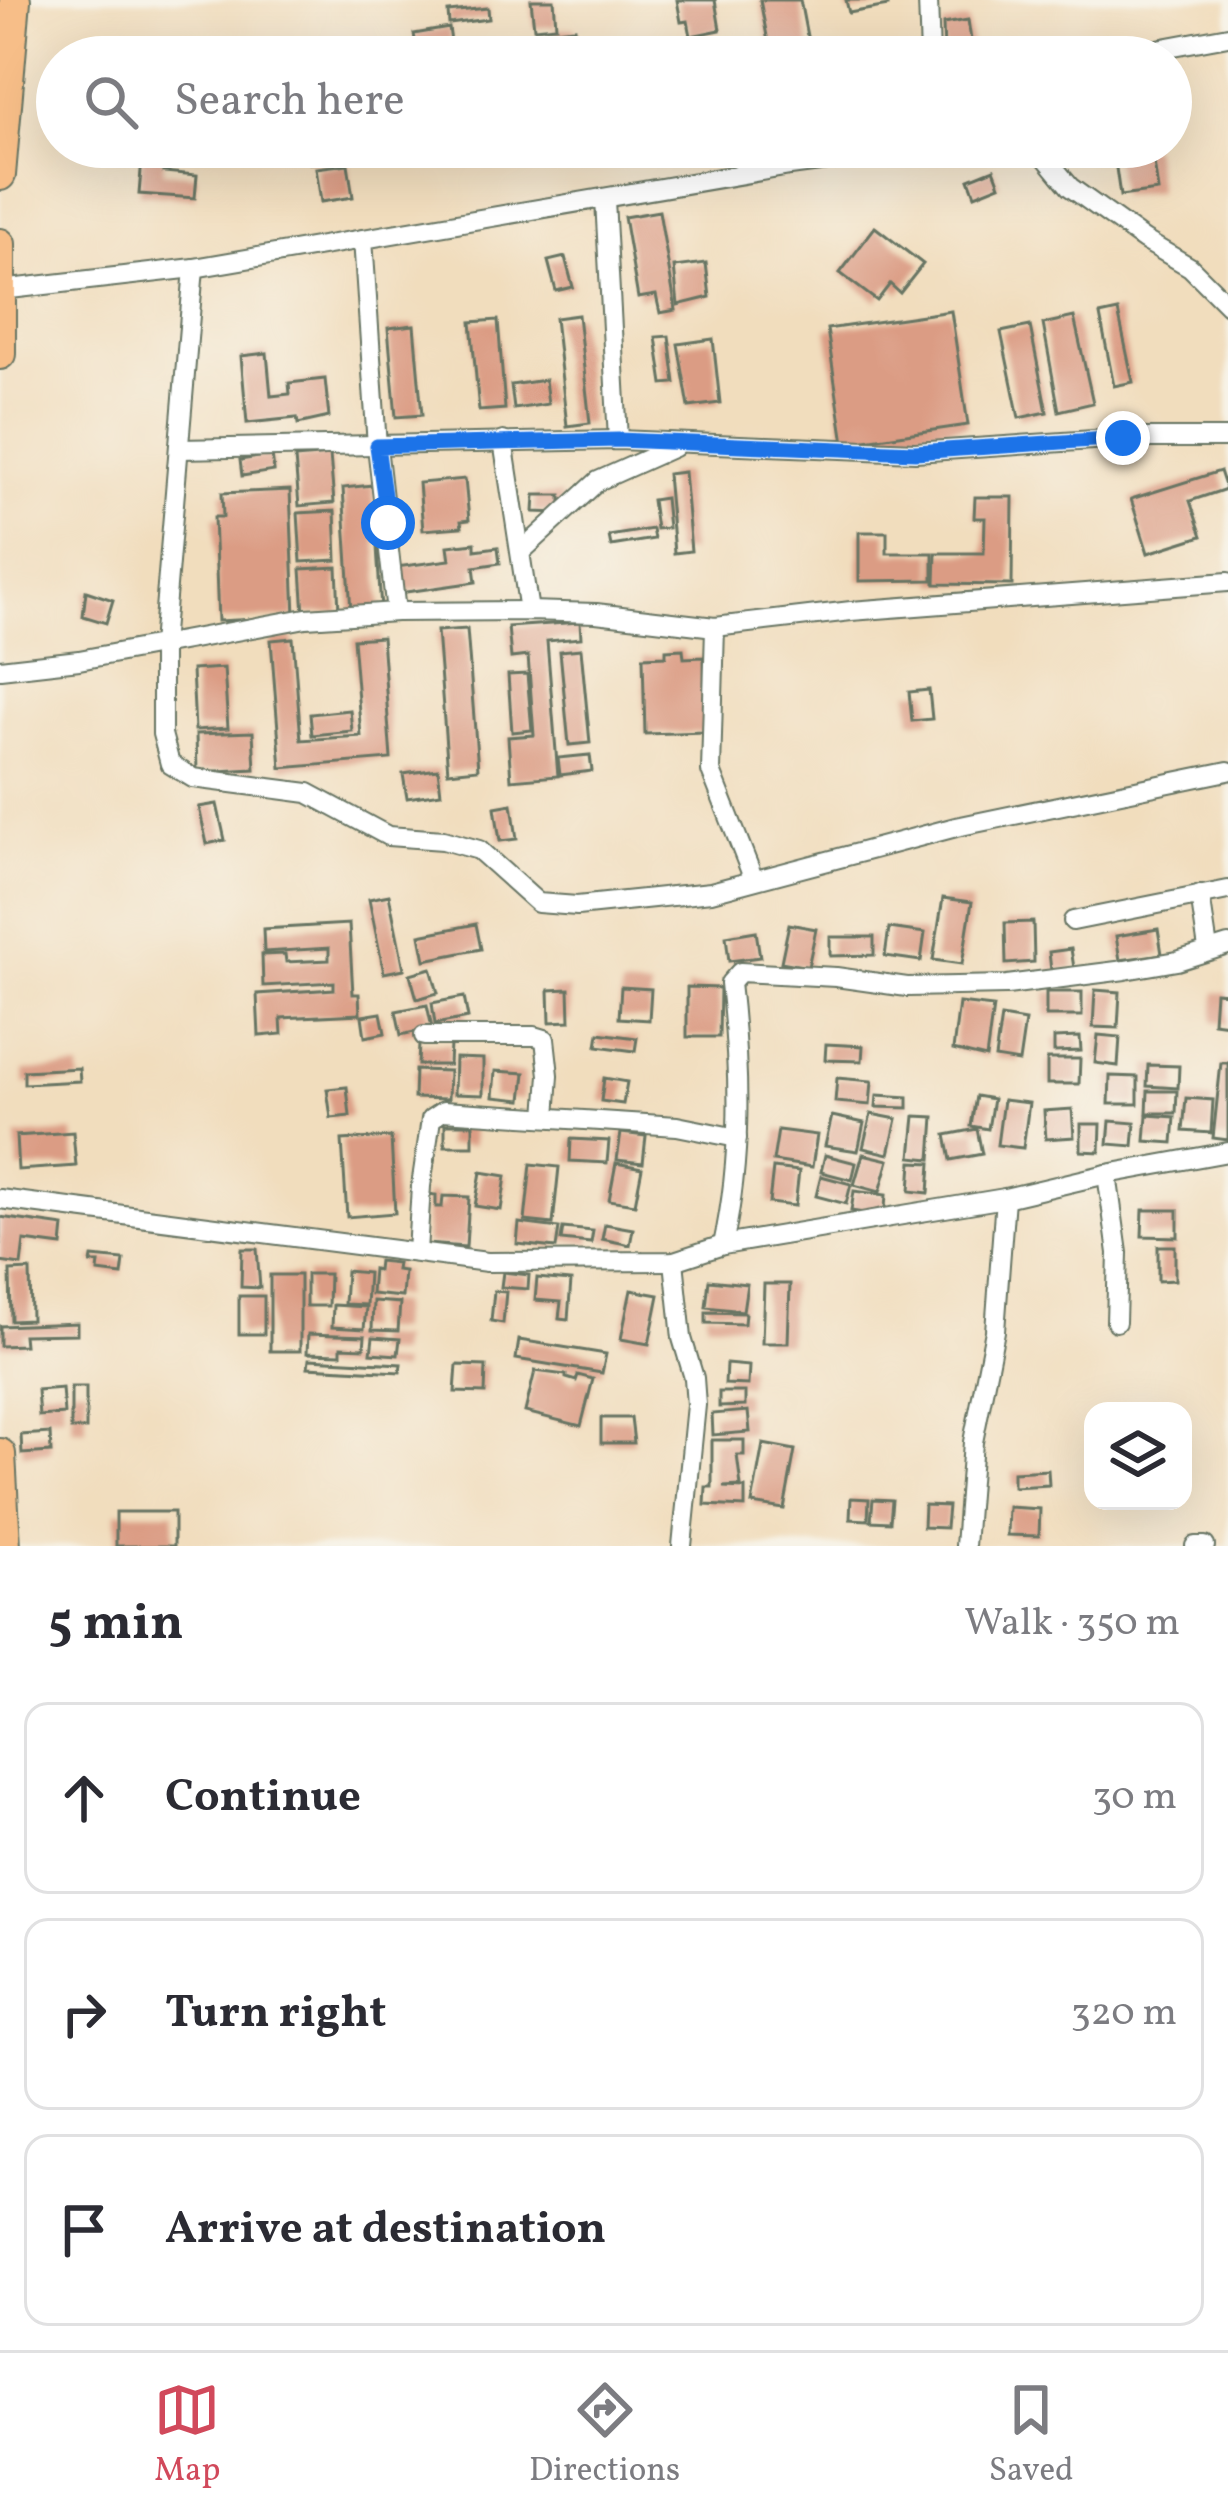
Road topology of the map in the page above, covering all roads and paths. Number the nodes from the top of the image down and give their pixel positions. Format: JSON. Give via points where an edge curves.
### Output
{"nodes":[{"id":1,"x":15,"y":0,"type":"edge"},
{"id":2,"x":928,"y":0,"type":"edge"},
{"id":3,"x":1228,"y":35,"type":"edge"},
{"id":4,"x":929,"y":36,"type":"edge"},
{"id":5,"x":1192,"y":42,"type":"edge"},
{"id":6,"x":0,"y":156,"type":"edge"},
{"id":7,"x":779,"y":168,"type":"edge"},
{"id":8,"x":1054,"y":168,"type":"edge"},
{"id":9,"x":0,"y":175,"type":"edge"},
{"id":10,"x":605,"y":200,"type":"junction"},
{"id":11,"x":363,"y":239,"type":"junction"},
{"id":12,"x":0,"y":244,"type":"edge"},
{"id":13,"x":194,"y":268,"type":"junction"},
{"id":14,"x":1,"y":290,"type":"edge"},
{"id":15,"x":1228,"y":304,"type":"edge"},
{"id":16,"x":0,"y":354,"type":"edge"},
{"id":17,"x":1228,"y":438,"type":"edge"},
{"id":18,"x":618,"y":440,"type":"junction"},
{"id":19,"x":503,"y":441,"type":"junction"},
{"id":20,"x":685,"y":443,"type":"junction"},
{"id":21,"x":377,"y":446,"type":"junction"},
{"id":22,"x":178,"y":448,"type":"junction"},
{"id":23,"x":522,"y":551,"type":"junction"},
{"id":24,"x":1228,"y":582,"type":"edge"},
{"id":25,"x":529,"y":611,"type":"junction"},
{"id":26,"x":396,"y":612,"type":"junction"},
{"id":27,"x":716,"y":627,"type":"junction"},
{"id":28,"x":162,"y":645,"type":"junction"},
{"id":29,"x":0,"y":669,"type":"edge"},
{"id":30,"x":1228,"y":771,"type":"edge"},
{"id":31,"x":754,"y":880,"type":"junction"},
{"id":32,"x":1228,"y":890,"type":"edge"},
{"id":33,"x":1200,"y":895,"type":"junction"},
{"id":34,"x":1073,"y":921,"type":"dead end"},
{"id":35,"x":1218,"y":947,"type":"edge"},
{"id":36,"x":424,"y":1036,"type":"dead end"},
{"id":37,"x":546,"y":1117,"type":"junction"},
{"id":38,"x":737,"y":1138,"type":"junction"},
{"id":39,"x":1228,"y":1153,"type":"edge"},
{"id":40,"x":1107,"y":1174,"type":"junction"},
{"id":41,"x":1005,"y":1198,"type":"junction"},
{"id":42,"x":0,"y":1199,"type":"edge"},
{"id":43,"x":723,"y":1245,"type":"junction"},
{"id":44,"x":417,"y":1252,"type":"junction"},
{"id":45,"x":674,"y":1262,"type":"junction"},
{"id":46,"x":1116,"y":1322,"type":"dead end"},
{"id":47,"x":0,"y":1454,"type":"edge"},
{"id":48,"x":5,"y":1546,"type":"edge"},
{"id":49,"x":682,"y":1546,"type":"edge"},
{"id":50,"x":965,"y":1546,"type":"edge"},
{"id":51,"x":1195,"y":1546,"type":"edge"},
{"id":52,"x":1205,"y":1546,"type":"edge"}],
"edges":[{"from":1,"to":6,"type":"main road"},
{"from":2,"to":4,"type":"street"},
{"from":3,"to":5,"type":"street"},
{"from":6,"to":9,"type":"main road"},
{"from":7,"to":10,"type":"street"},
{"from":8,"to":15,"type":"street"},
{"from":10,"to":11,"type":"street"},
{"from":10,"to":18,"type":"street"},
{"from":11,"to":13,"type":"street"},
{"from":11,"to":21,"type":"street"},
{"from":12,"to":14,"type":"main road"},
{"from":13,"to":14,"type":"street"},
{"from":13,"to":22,"type":"street"},
{"from":14,"to":16,"type":"main road"},
{"from":17,"to":20,"type":"street","via":[[915,452]]},
{"from":18,"to":19,"type":"street"},
{"from":18,"to":20,"type":"street"},
{"from":19,"to":21,"type":"street"},
{"from":19,"to":23,"type":"street"},
{"from":20,"to":23,"type":"street","via":[[598,481]]},
{"from":21,"to":22,"type":"street"},
{"from":21,"to":26,"type":"street"},
{"from":22,"to":28,"type":"street"},
{"from":23,"to":25,"type":"street"},
{"from":24,"to":27,"type":"street"},
{"from":25,"to":26,"type":"street"},
{"from":25,"to":27,"type":"street"},
{"from":26,"to":28,"type":"street","via":[[306,618]]},
{"from":27,"to":31,"type":"street","via":[[711,771]]},
{"from":28,"to":29,"type":"street"},
{"from":28,"to":31,"type":"street","via":[[162,734],[170,764],[193,778],[308,793],[388,836],[479,850],[538,903],[651,901]]},
{"from":30,"to":31,"type":"street","via":[[956,827]]},
{"from":32,"to":33,"type":"street"},
{"from":33,"to":34,"type":"street"},
{"from":33,"to":35,"type":"street"},
{"from":35,"to":38,"type":"street","via":[[1177,961],[1007,985],[907,987],[740,972],[730,983]]},
{"from":36,"to":37,"type":"street","via":[[544,1040]]},
{"from":37,"to":38,"type":"street"},
{"from":37,"to":44,"type":"street","via":[[443,1111],[431,1119]]},
{"from":38,"to":43,"type":"street"},
{"from":39,"to":40,"type":"street"},
{"from":40,"to":41,"type":"street"},
{"from":40,"to":46,"type":"street","via":[[1118,1253]]},
{"from":41,"to":43,"type":"street"},
{"from":41,"to":50,"type":"street"},
{"from":42,"to":44,"type":"street"},
{"from":43,"to":45,"type":"street"},
{"from":44,"to":45,"type":"street","via":[[487,1262]]},
{"from":45,"to":49,"type":"street","via":[[696,1405]]},
{"from":47,"to":48,"type":"main road"},
{"from":51,"to":52,"type":"street"}]}
